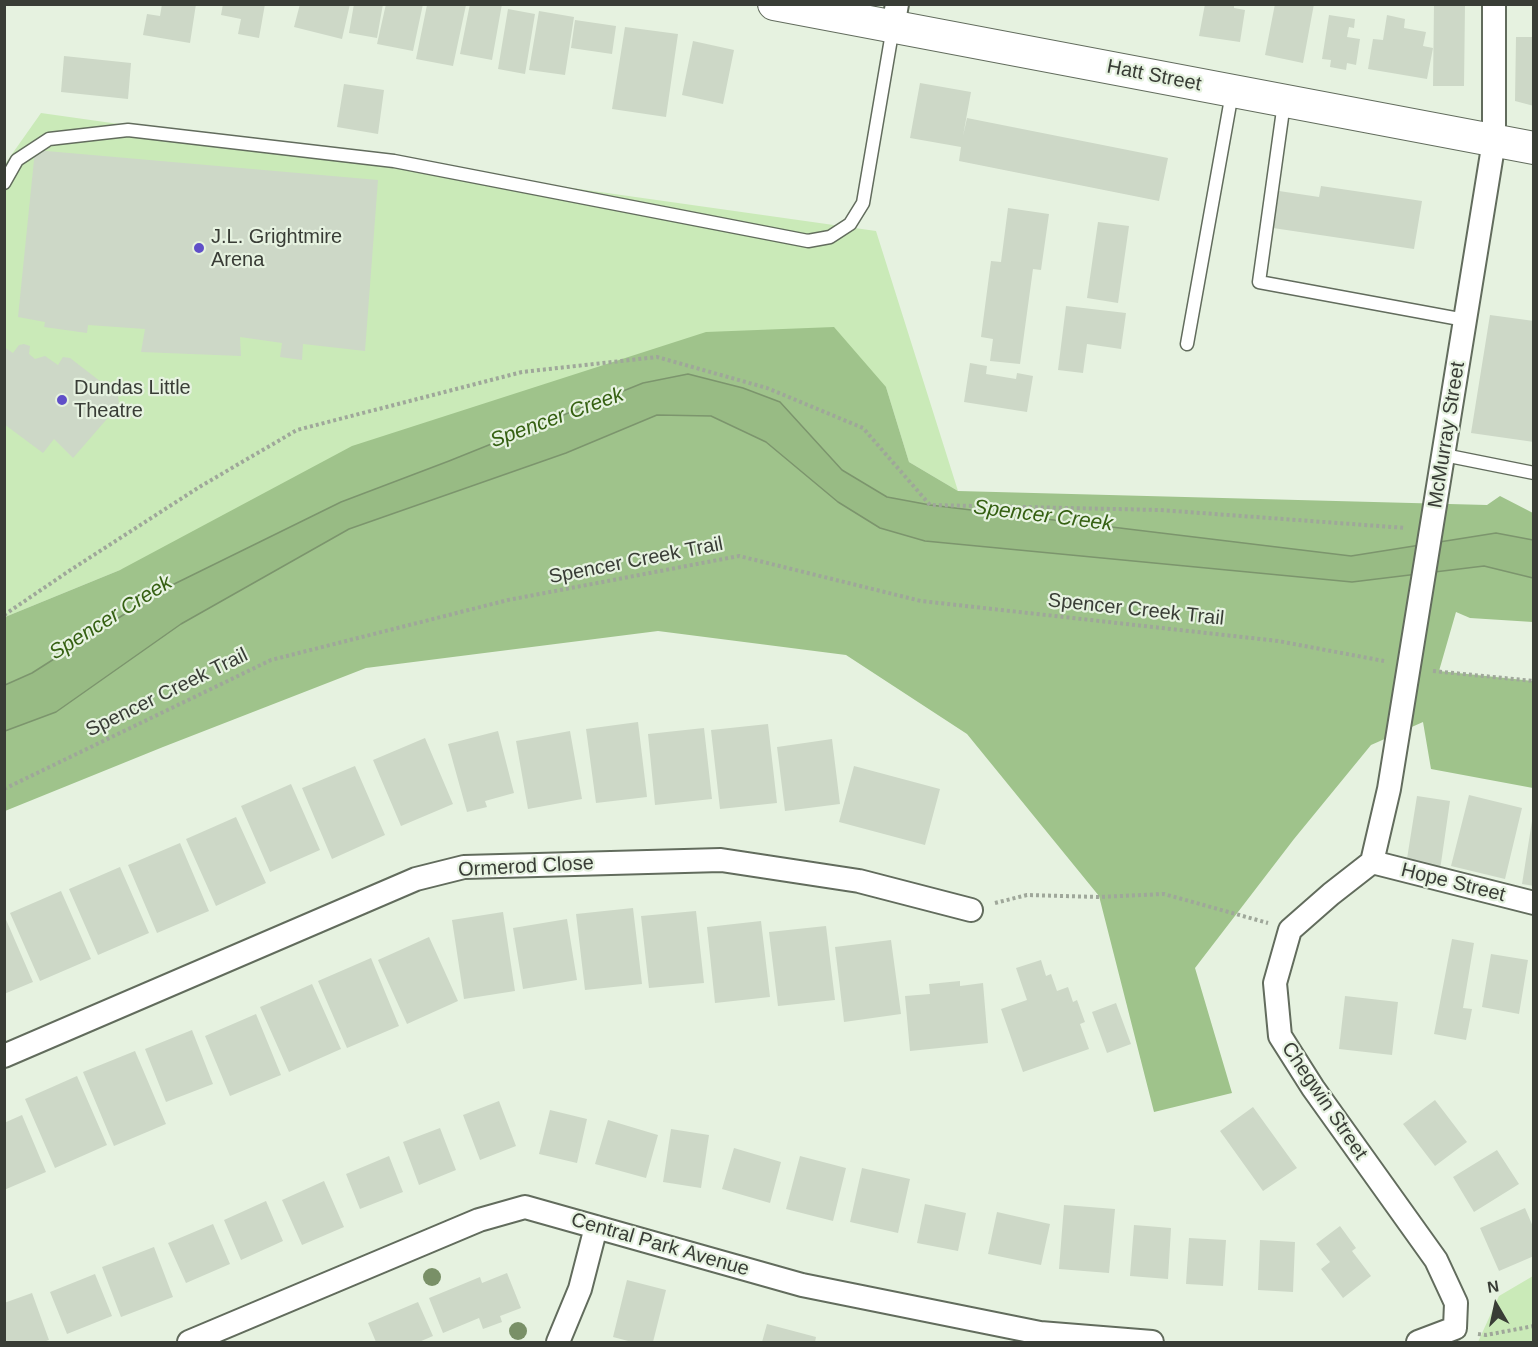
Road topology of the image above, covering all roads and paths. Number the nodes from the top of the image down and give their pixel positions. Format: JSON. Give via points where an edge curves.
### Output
{"nodes":[{"id":1,"x":774,"y":4,"type":"edge"},
{"id":2,"x":1494,"y":4,"type":"edge"},
{"id":3,"x":895,"y":16,"type":"edge"},
{"id":4,"x":1232,"y":91,"type":"junction"},
{"id":5,"x":1285,"y":102,"type":"junction"},
{"id":6,"x":1494,"y":141,"type":"junction"},
{"id":7,"x":1533,"y":148,"type":"edge"},
{"id":8,"x":4,"y":183,"type":"edge"},
{"id":9,"x":1465,"y":320,"type":"junction"},
{"id":10,"x":1187,"y":344,"type":"dead end"},
{"id":11,"x":1444,"y":455,"type":"junction"},
{"id":12,"x":1533,"y":472,"type":"edge"},
{"id":13,"x":1431,"y":531,"type":"junction"},
{"id":14,"x":4,"y":615,"type":"edge"},
{"id":15,"x":1415,"y":667,"type":"junction"},
{"id":16,"x":1533,"y":681,"type":"edge"},
{"id":17,"x":4,"y":789,"type":"edge"},
{"id":18,"x":1372,"y":862,"type":"junction"},
{"id":19,"x":1533,"y":903,"type":"edge"},
{"id":20,"x":971,"y":910,"type":"joint"},
{"id":21,"x":1290,"y":930,"type":"junction"},
{"id":22,"x":4,"y":1056,"type":"edge"},
{"id":23,"x":596,"y":1227,"type":"junction"},
{"id":24,"x":1533,"y":1326,"type":"edge"},
{"id":25,"x":1455,"y":1328,"type":"junction"},
{"id":26,"x":1424,"y":1340,"type":"edge"},
{"id":27,"x":189,"y":1342,"type":"edge"},
{"id":28,"x":558,"y":1342,"type":"edge"},
{"id":29,"x":1152,"y":1342,"type":"edge"}],
"edges":[{"from":1,"to":3,"type":"street","name":"Hatt Street"},
{"from":2,"to":6,"type":"street","name":"McMurray Street"},
{"from":3,"to":4,"type":"street","name":"Hatt Street"},
{"from":3,"to":8,"type":"lane","via":[[863,203],[850,224],[830,237],[808,241],[394,161],[128,130],[49,139],[17,160]]},
{"from":4,"to":5,"type":"street","name":"Hatt Street"},
{"from":4,"to":10,"type":"lane"},
{"from":5,"to":6,"type":"street","name":"Hatt Street"},
{"from":5,"to":9,"type":"lane","via":[[1259,282]]},
{"from":6,"to":7,"type":"street","name":"Hatt Street"},
{"from":6,"to":9,"type":"street","name":"McMurray Street"},
{"from":9,"to":11,"type":"street","name":"McMurray Street"},
{"from":11,"to":12,"type":"lane"},
{"from":11,"to":13,"type":"street","name":"McMurray Street"},
{"from":13,"to":14,"type":"path","via":[[1160,510],[930,505],[863,428],[767,388],[657,357],[522,372],[297,430],[201,486]]},
{"from":13,"to":15,"type":"street","name":"McMurray Street"},
{"from":15,"to":16,"type":"path","name":"Spencer Creek Trail"},
{"from":15,"to":17,"type":"path","name":"Spencer Creek Trail","via":[[1278,641],[921,601],[739,556],[508,600],[271,660]]},
{"from":15,"to":18,"type":"street","name":"McMurray Street"},
{"from":18,"to":19,"type":"street","name":"Hope Street"},
{"from":18,"to":21,"type":"street"},
{"from":20,"to":21,"type":"path","via":[[1027,895],[1164,894]]},
{"from":20,"to":22,"type":"street","name":"Ormerod Close","via":[[859,881],[721,860],[464,867],[416,879]]},
{"from":21,"to":25,"type":"street","name":"Chegwin Street","via":[[1275,983],[1280,1036],[1436,1260],[1456,1303]]},
{"from":23,"to":27,"type":"street","name":"Central Park Avenue","via":[[525,1207],[479,1220]]},
{"from":23,"to":28,"type":"street","via":[[580,1289]]},
{"from":23,"to":29,"type":"street","name":"Central Park Avenue","via":[[814,1287],[1040,1334]]},
{"from":24,"to":25,"type":"path","via":[[1486,1335]]},
{"from":25,"to":26,"type":"street"}]}
